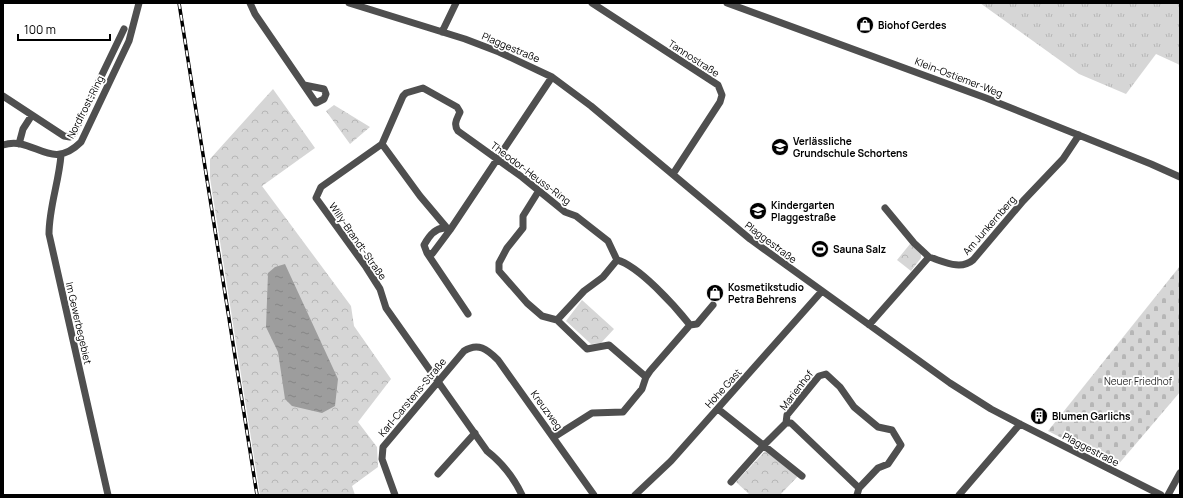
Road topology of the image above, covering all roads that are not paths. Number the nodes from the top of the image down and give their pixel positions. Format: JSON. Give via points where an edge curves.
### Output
{"nodes":[{"id":1,"x":139,"y":3,"type":"edge"},
{"id":2,"x":250,"y":3,"type":"edge"},
{"id":3,"x":349,"y":3,"type":"edge"},
{"id":4,"x":456,"y":3,"type":"edge"},
{"id":5,"x":592,"y":3,"type":"edge"},
{"id":6,"x":727,"y":3,"type":"edge"},
{"id":7,"x":124,"y":30,"type":"dead end"},
{"id":8,"x":442,"y":32,"type":"junction"},
{"id":9,"x":552,"y":77,"type":"junction"},
{"id":10,"x":304,"y":85,"type":"dead end"},
{"id":11,"x":3,"y":96,"type":"edge"},
{"id":12,"x":32,"y":115,"type":"junction"},
{"id":13,"x":1079,"y":135,"type":"junction"},
{"id":14,"x":19,"y":144,"type":"junction"},
{"id":15,"x":382,"y":144,"type":"junction"},
{"id":16,"x":3,"y":145,"type":"edge"},
{"id":17,"x":61,"y":156,"type":"junction"},
{"id":18,"x":498,"y":159,"type":"junction"},
{"id":19,"x":673,"y":174,"type":"junction"},
{"id":20,"x":1180,"y":177,"type":"edge"},
{"id":21,"x":538,"y":192,"type":"junction"},
{"id":22,"x":885,"y":208,"type":"dead end"},
{"id":23,"x":448,"y":229,"type":"junction"},
{"id":24,"x":427,"y":253,"type":"junction"},
{"id":25,"x":929,"y":257,"type":"junction"},
{"id":26,"x":617,"y":260,"type":"junction"},
{"id":27,"x":822,"y":291,"type":"junction"},
{"id":28,"x":713,"y":305,"type":"dead end"},
{"id":29,"x":468,"y":314,"type":"dead end"},
{"id":30,"x":556,"y":320,"type":"junction"},
{"id":31,"x":868,"y":324,"type":"junction"},
{"id":32,"x":690,"y":325,"type":"junction"},
{"id":33,"x":477,"y":346,"type":"joint"},
{"id":34,"x":646,"y":377,"type":"junction"},
{"id":35,"x":438,"y":381,"type":"junction"},
{"id":36,"x":718,"y":409,"type":"junction"},
{"id":37,"x":786,"y":424,"type":"junction"},
{"id":38,"x":1020,"y":424,"type":"junction"},
{"id":39,"x":475,"y":433,"type":"junction"},
{"id":40,"x":554,"y":437,"type":"junction"},
{"id":41,"x":764,"y":445,"type":"junction"},
{"id":42,"x":1180,"y":473,"type":"edge"},
{"id":43,"x":438,"y":474,"type":"dead end"},
{"id":44,"x":802,"y":476,"type":"dead end"},
{"id":45,"x":731,"y":482,"type":"dead end"},
{"id":46,"x":858,"y":492,"type":"edge"},
{"id":47,"x":108,"y":495,"type":"edge"},
{"id":48,"x":395,"y":495,"type":"edge"},
{"id":49,"x":522,"y":495,"type":"edge"},
{"id":50,"x":594,"y":495,"type":"edge"},
{"id":51,"x":635,"y":495,"type":"edge"},
{"id":52,"x":959,"y":495,"type":"edge"},
{"id":53,"x":1161,"y":495,"type":"edge"},
{"id":54,"x":1168,"y":495,"type":"edge"}],
"edges":[{"from":1,"to":17,"type":"street","name":"Nordfrost-Ring","via":[[129,41],[81,142]]},
{"from":2,"to":10,"type":"street"},
{"from":3,"to":8,"type":"street","name":"Plaggestraße"},
{"from":4,"to":8,"type":"street"},
{"from":5,"to":19,"type":"street","name":"Tannostraße","via":[[718,85],[722,95],[720,102]]},
{"from":6,"to":13,"type":"street","name":"Klein-Ostiemer-Weg","via":[[889,61]]},
{"from":7,"to":12,"type":"street","via":[[70,137],[64,136]]},
{"from":8,"to":9,"type":"street","name":"Plaggestraße","via":[[499,52]]},
{"from":9,"to":18,"type":"street"},
{"from":9,"to":19,"type":"street","name":"Plaggestraße"},
{"from":11,"to":12,"type":"street"},
{"from":12,"to":14,"type":"street","via":[[23,128]]},
{"from":13,"to":20,"type":"street","name":"Klein-Ostiemer-Weg"},
{"from":13,"to":25,"type":"street","name":"Am Junkernberg","via":[[1063,159],[967,265],[960,266]]},
{"from":14,"to":16,"type":"street"},
{"from":14,"to":17,"type":"street"},
{"from":15,"to":18,"type":"street","name":"Theodor-Heuss-Ring","via":[[403,96],[423,88],[460,109],[455,127],[458,131]]},
{"from":15,"to":23,"type":"street"},
{"from":15,"to":35,"type":"street","name":"Willy-Brandt-Straße","via":[[321,187],[316,198],[366,267],[380,289],[386,308]]},
{"from":17,"to":47,"type":"street","name":"Im Gewerbegebiet","via":[[59,178],[50,213],[49,234]]},
{"from":18,"to":21,"type":"street","name":"Theodor-Heuss-Ring"},
{"from":18,"to":23,"type":"street"},
{"from":19,"to":27,"type":"street","name":"Plaggestraße","via":[[750,239]]},
{"from":21,"to":26,"type":"street","name":"Theodor-Heuss-Ring","via":[[565,212],[576,216],[608,241]]},
{"from":21,"to":30,"type":"street","via":[[524,216],[523,228],[499,263],[499,271],[526,303],[542,316]]},
{"from":22,"to":25,"type":"street"},
{"from":23,"to":24,"type":"street","via":[[432,254]]},
{"from":23,"to":24,"type":"street","via":[[439,229],[429,237],[424,245]]},
{"from":24,"to":29,"type":"street"},
{"from":25,"to":31,"type":"street"},
{"from":26,"to":30,"type":"street","via":[[603,277],[584,291]]},
{"from":26,"to":32,"type":"street","via":[[626,262],[657,289]]},
{"from":27,"to":31,"type":"street","name":"Plaggestraße"},
{"from":27,"to":36,"type":"street","name":"Hohe Gast"},
{"from":28,"to":32,"type":"street","via":[[698,324]]},
{"from":30,"to":34,"type":"street","via":[[587,349],[609,345]]},
{"from":31,"to":38,"type":"street","name":"Plaggestraße","via":[[950,383]]},
{"from":32,"to":34,"type":"street"},
{"from":33,"to":35,"type":"street","name":"Karl-Carstens-Straße","via":[[464,351]]},
{"from":33,"to":40,"type":"street","name":"Kreuzweg","via":[[488,349],[498,360]]},
{"from":34,"to":40,"type":"street","via":[[642,389],[623,412],[592,413]]},
{"from":35,"to":39,"type":"street"},
{"from":35,"to":48,"type":"street","name":"Karl-Carstens-Straße","via":[[383,447],[382,459]]},
{"from":36,"to":41,"type":"street"},
{"from":36,"to":51,"type":"street","name":"Hohe Gast","via":[[671,461]]},
{"from":37,"to":41,"type":"street","name":"Marienhof"},
{"from":37,"to":46,"type":"street","via":[[791,423],[810,440]]},
{"from":37,"to":46,"type":"street","name":"Marienhof","via":[[787,415],[819,376],[826,374],[840,387],[854,407],[878,427],[892,430],[901,445],[888,464],[878,468]]},
{"from":38,"to":52,"type":"street"},
{"from":38,"to":53,"type":"street","name":"Plaggestraße"},
{"from":39,"to":43,"type":"street"},
{"from":39,"to":49,"type":"street"},
{"from":40,"to":50,"type":"street","name":"Kreuzweg"},
{"from":41,"to":44,"type":"street"},
{"from":41,"to":45,"type":"street","name":"Marienhof"},
{"from":42,"to":54,"type":"street"}]}
